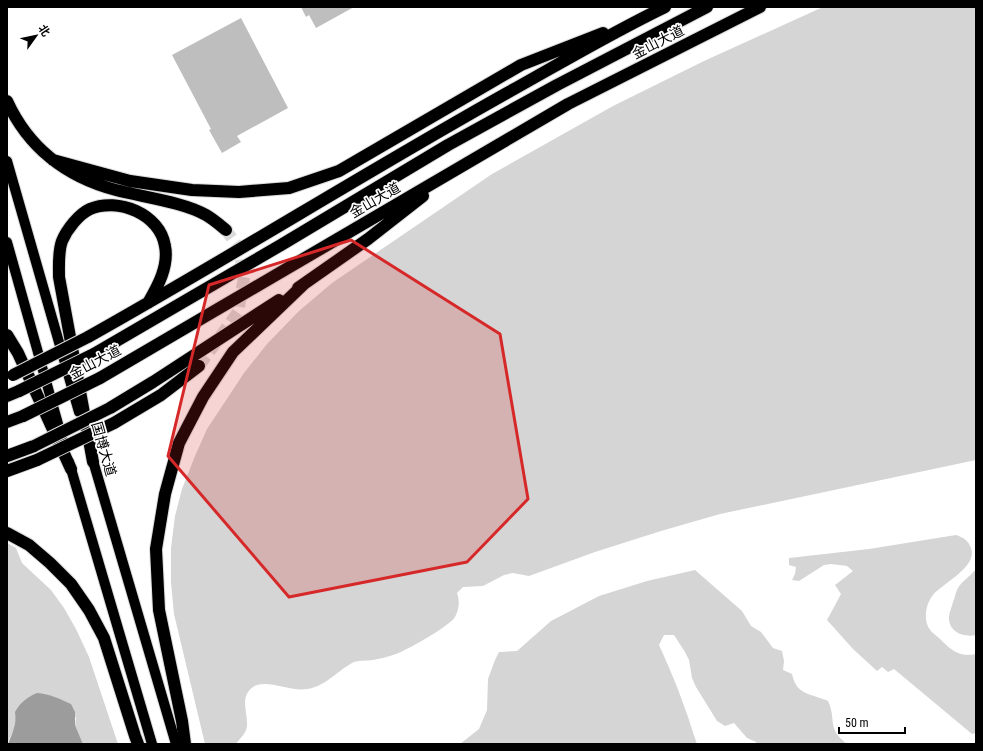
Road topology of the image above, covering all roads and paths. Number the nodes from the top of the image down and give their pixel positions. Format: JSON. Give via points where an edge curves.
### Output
{"nodes":[{"id":1,"x":665,"y":7,"type":"edge"},
{"id":2,"x":706,"y":7,"type":"edge"},
{"id":3,"x":760,"y":7,"type":"edge"},
{"id":4,"x":652,"y":13,"type":"junction"},
{"id":5,"x":7,"y":100,"type":"edge"},
{"id":6,"x":53,"y":160,"type":"junction"},
{"id":7,"x":7,"y":161,"type":"edge"},
{"id":8,"x":462,"y":167,"type":"junction"},
{"id":9,"x":226,"y":230,"type":"tunnel mouth"},
{"id":10,"x":7,"y":242,"type":"edge"},
{"id":11,"x":303,"y":284,"type":"junction"},
{"id":12,"x":148,"y":303,"type":"junction"},
{"id":13,"x":7,"y":335,"type":"edge"},
{"id":14,"x":199,"y":366,"type":"tunnel mouth"},
{"id":15,"x":10,"y":377,"type":"edge"},
{"id":16,"x":7,"y":396,"type":"edge"},
{"id":17,"x":7,"y":422,"type":"edge"},
{"id":18,"x":7,"y":456,"type":"edge"},
{"id":19,"x":93,"y":462,"type":"junction"},
{"id":20,"x":70,"y":469,"type":"junction"},
{"id":21,"x":7,"y":471,"type":"edge"},
{"id":22,"x":7,"y":533,"type":"edge"},
{"id":23,"x":138,"y":744,"type":"edge"},
{"id":24,"x":152,"y":744,"type":"edge"},
{"id":25,"x":176,"y":744,"type":"edge"},
{"id":26,"x":185,"y":744,"type":"edge"}],
"edges":[{"from":1,"to":4,"type":"highway"},
{"from":2,"to":16,"type":"highway","name":"金山大道","bridge":true,"via":[[448,144],[94,354]]},
{"from":3,"to":8,"type":"highway","name":"金山大道","via":[[568,104]]},
{"from":4,"to":6,"type":"highway","via":[[521,65],[339,171],[289,188],[239,192],[192,190],[130,181]]},
{"from":4,"to":12,"type":"highway","via":[[433,134]]},
{"from":5,"to":6,"type":"highway","via":[[32,141]]},
{"from":6,"to":9,"type":"highway","via":[[80,177],[199,212]]},
{"from":7,"to":19,"type":"main road","name":"国博大道"},
{"from":8,"to":11,"type":"highway","via":[[368,240]]},
{"from":8,"to":17,"type":"highway","name":"金山大道","bridge":true,"via":[[100,378]]},
{"from":10,"to":20,"type":"main road"},
{"from":11,"to":18,"type":"highway","bridge":true,"via":[[110,408],[34,446]]},
{"from":11,"to":26,"type":"highway","via":[[233,352],[179,443],[165,494],[156,549],[159,610]]},
{"from":12,"to":15,"type":"highway","bridge":true},
{"from":12,"to":19,"type":"highway","via":[[159,285],[165,265],[165,246],[160,231],[148,218],[129,208],[108,205],[90,210],[72,224],[62,241],[59,277]]},
{"from":13,"to":20,"type":"highway","via":[[18,353]]},
{"from":14,"to":21,"type":"highway","bridge":true,"via":[[161,395],[114,423],[38,460]]},
{"from":19,"to":25,"type":"main road","name":"国博大道"},
{"from":20,"to":24,"type":"main road"},
{"from":22,"to":23,"type":"highway","via":[[29,545],[50,563],[71,584],[89,610],[104,638]]}]}
